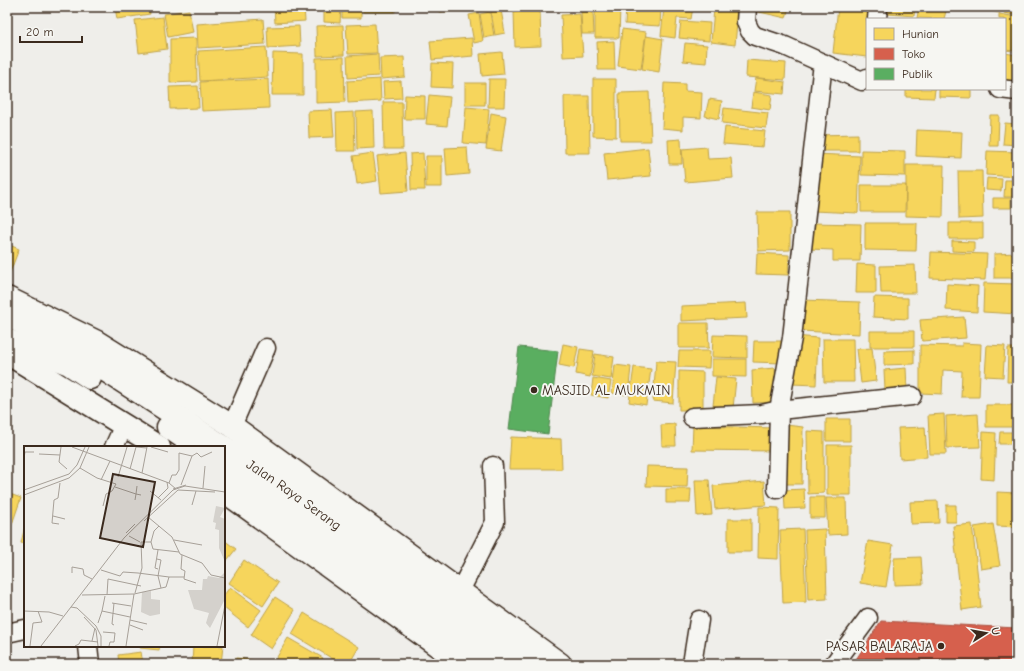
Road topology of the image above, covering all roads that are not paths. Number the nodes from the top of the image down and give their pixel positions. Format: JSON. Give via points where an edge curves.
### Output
{"nodes":[{"id":1,"x":747,"y":7,"type":"edge"},
{"id":2,"x":878,"y":7,"type":"edge"},
{"id":3,"x":877,"y":18,"type":"edge"},
{"id":4,"x":823,"y":63,"type":"junction"},
{"id":5,"x":866,"y":79,"type":"edge"},
{"id":6,"x":1006,"y":90,"type":"edge"},
{"id":7,"x":1017,"y":91,"type":"edge"},
{"id":8,"x":7,"y":298,"type":"edge"},
{"id":9,"x":7,"y":315,"type":"edge"},
{"id":10,"x":7,"y":340,"type":"edge"},
{"id":11,"x":266,"y":348,"type":"dead end"},
{"id":12,"x":7,"y":353,"type":"edge"},
{"id":13,"x":73,"y":358,"type":"junction"},
{"id":14,"x":912,"y":396,"type":"dead end"},
{"id":15,"x":779,"y":410,"type":"junction"},
{"id":16,"x":692,"y":417,"type":"dead end"},
{"id":17,"x":124,"y":425,"type":"junction"},
{"id":18,"x":232,"y":426,"type":"junction"},
{"id":19,"x":114,"y":446,"type":"edge"},
{"id":20,"x":157,"y":446,"type":"edge"},
{"id":21,"x":196,"y":446,"type":"edge"},
{"id":22,"x":219,"y":446,"type":"edge"},
{"id":23,"x":225,"y":449,"type":"edge"},
{"id":24,"x":493,"y":466,"type":"dead end"},
{"id":25,"x":225,"y":468,"type":"edge"},
{"id":26,"x":778,"y":489,"type":"dead end"},
{"id":27,"x":225,"y":492,"type":"edge"},
{"id":28,"x":460,"y":591,"type":"junction"},
{"id":29,"x":868,"y":618,"type":"dead end"},
{"id":30,"x":699,"y":620,"type":"dead end"},
{"id":31,"x":24,"y":629,"type":"edge"},
{"id":32,"x":7,"y":633,"type":"edge"},
{"id":33,"x":88,"y":647,"type":"edge"},
{"id":34,"x":542,"y":662,"type":"edge"},
{"id":35,"x":90,"y":664,"type":"edge"},
{"id":36,"x":461,"y":664,"type":"edge"},
{"id":37,"x":497,"y":664,"type":"edge"},
{"id":38,"x":692,"y":664,"type":"edge"},
{"id":39,"x":834,"y":664,"type":"edge"}],
"edges":[{"from":1,"to":4,"type":"street","via":[[746,22],[755,36]]},
{"from":2,"to":3,"type":"street"},
{"from":4,"to":5,"type":"street","via":[[862,81]]},
{"from":4,"to":15,"type":"street","via":[[792,338]]},
{"from":6,"to":7,"type":"street"},
{"from":8,"to":18,"type":"main road","via":[[97,342]]},
{"from":9,"to":13,"type":"main road","name":"Jalan Raya Serang"},
{"from":10,"to":13,"type":"main road","name":"Jalan Raya Serang"},
{"from":11,"to":18,"type":"street"},
{"from":12,"to":17,"type":"main road"},
{"from":13,"to":21,"type":"main road","name":"Jalan Raya Serang"},
{"from":13,"to":22,"type":"main road","name":"Jalan Raya Serang"},
{"from":14,"to":15,"type":"street"},
{"from":15,"to":16,"type":"street","via":[[762,414]]},
{"from":15,"to":26,"type":"street"},
{"from":17,"to":19,"type":"street"},
{"from":17,"to":20,"type":"main road"},
{"from":18,"to":28,"type":"main road"},
{"from":23,"to":34,"type":"main road","name":"Jalan Raya Serang","via":[[276,480]]},
{"from":24,"to":28,"type":"street","via":[[495,522]]},
{"from":25,"to":37,"type":"main road","name":"Jalan Raya Serang"},
{"from":27,"to":36,"type":"main road"},
{"from":28,"to":34,"type":"main road"},
{"from":29,"to":39,"type":"street"},
{"from":30,"to":38,"type":"street"},
{"from":31,"to":32,"type":"street"},
{"from":33,"to":35,"type":"street"}]}
